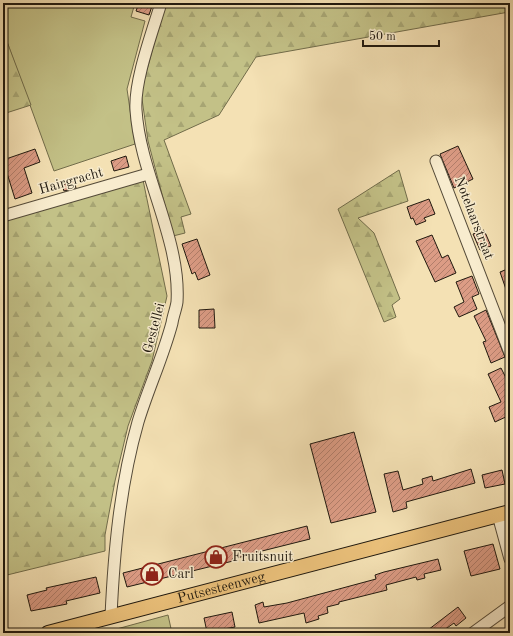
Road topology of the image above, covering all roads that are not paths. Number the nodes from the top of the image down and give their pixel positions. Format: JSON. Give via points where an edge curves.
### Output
{"nodes":[{"id":1,"x":160,"y":3,"type":"edge"},
{"id":2,"x":436,"y":161,"type":"dead end"},
{"id":3,"x":148,"y":174,"type":"junction"},
{"id":4,"x":3,"y":216,"type":"edge"},
{"id":5,"x":510,"y":353,"type":"edge"},
{"id":6,"x":504,"y":514,"type":"edge"},
{"id":7,"x":510,"y":559,"type":"edge"},
{"id":8,"x":510,"y":606,"type":"edge"},
{"id":9,"x":111,"y":616,"type":"junction"},
{"id":10,"x":48,"y":633,"type":"edge"},
{"id":11,"x":473,"y":633,"type":"edge"}],
"edges":[{"from":1,"to":3,"type":"street","name":"Gestellei","via":[[136,92],[138,128]]},
{"from":2,"to":5,"type":"street","name":"Notelaarstraat"},
{"from":3,"to":4,"type":"street","name":"Hairgracht"},
{"from":3,"to":9,"type":"street","name":"Gestellei","via":[[169,243],[175,272],[177,302],[138,422],[120,505],[113,563]]},
{"from":6,"to":7,"type":"street"},
{"from":6,"to":9,"type":"main road","name":"Putsesteenweg"},
{"from":8,"to":11,"type":"street"},
{"from":9,"to":10,"type":"main road","name":"Putsesteenweg"}]}
